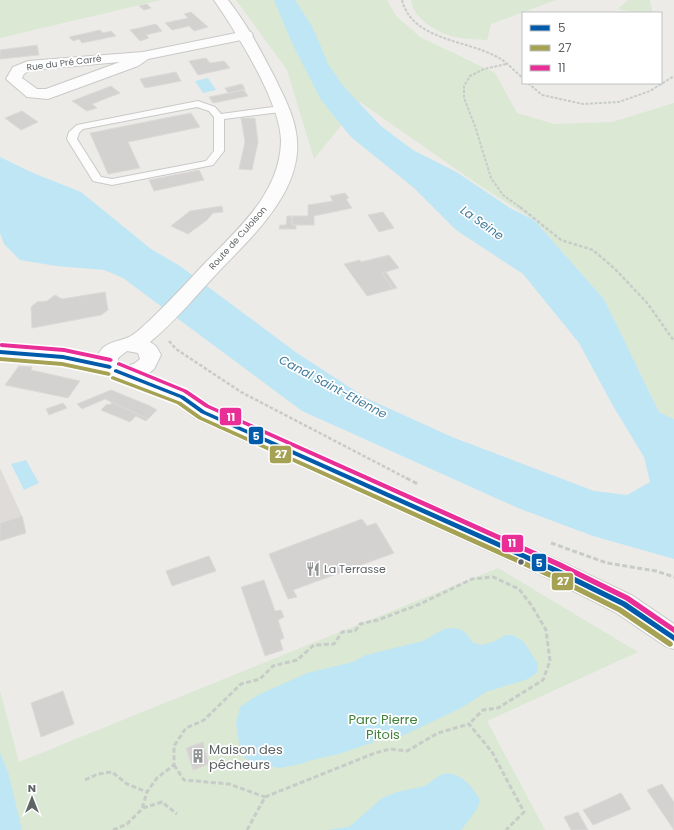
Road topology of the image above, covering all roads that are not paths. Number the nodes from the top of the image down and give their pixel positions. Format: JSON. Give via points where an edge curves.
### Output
{"nodes":[{"id":1,"x":221,"y":0,"type":"edge"},
{"id":2,"x":246,"y":35,"type":"junction"},
{"id":3,"x":143,"y":56,"type":"junction"},
{"id":4,"x":281,"y":109,"type":"junction"},
{"id":5,"x":219,"y":117,"type":"junction"},
{"id":6,"x":147,"y":342,"type":"junction"},
{"id":7,"x":0,"y":352,"type":"edge"},
{"id":8,"x":112,"y":364,"type":"junction"},
{"id":9,"x":182,"y":397,"type":"junction"},
{"id":10,"x":674,"y":638,"type":"edge"}],
"edges":[{"from":1,"to":2,"type":"street","name":"Route de Culoison"},
{"from":2,"to":3,"type":"street","name":"Rue du Pré Carré"},
{"from":2,"to":4,"type":"street","name":"Route de Culoison"},
{"from":3,"to":3,"type":"street","name":"Rue du Pré Carré","via":[[28,66],[19,70],[14,79],[33,94],[48,94]]},
{"from":4,"to":5,"type":"lane"},
{"from":4,"to":6,"type":"street","name":"Route de Culoison","via":[[290,141],[288,160],[267,207]]},
{"from":5,"to":5,"type":"lane","via":[[212,109],[198,104],[80,127],[74,132],[72,139],[97,179],[112,182],[209,163],[219,151]]},
{"from":6,"to":8,"type":"street","via":[[122,345]]},
{"from":6,"to":8,"type":"street","name":"Route de Culoison","via":[[147,364],[138,370],[124,373]]},
{"from":6,"to":9,"type":"street","via":[[166,380]]},
{"from":7,"to":8,"type":"street"},
{"from":8,"to":9,"type":"street"},
{"from":9,"to":10,"type":"street","via":[[203,412],[555,570],[624,604]]}]}
